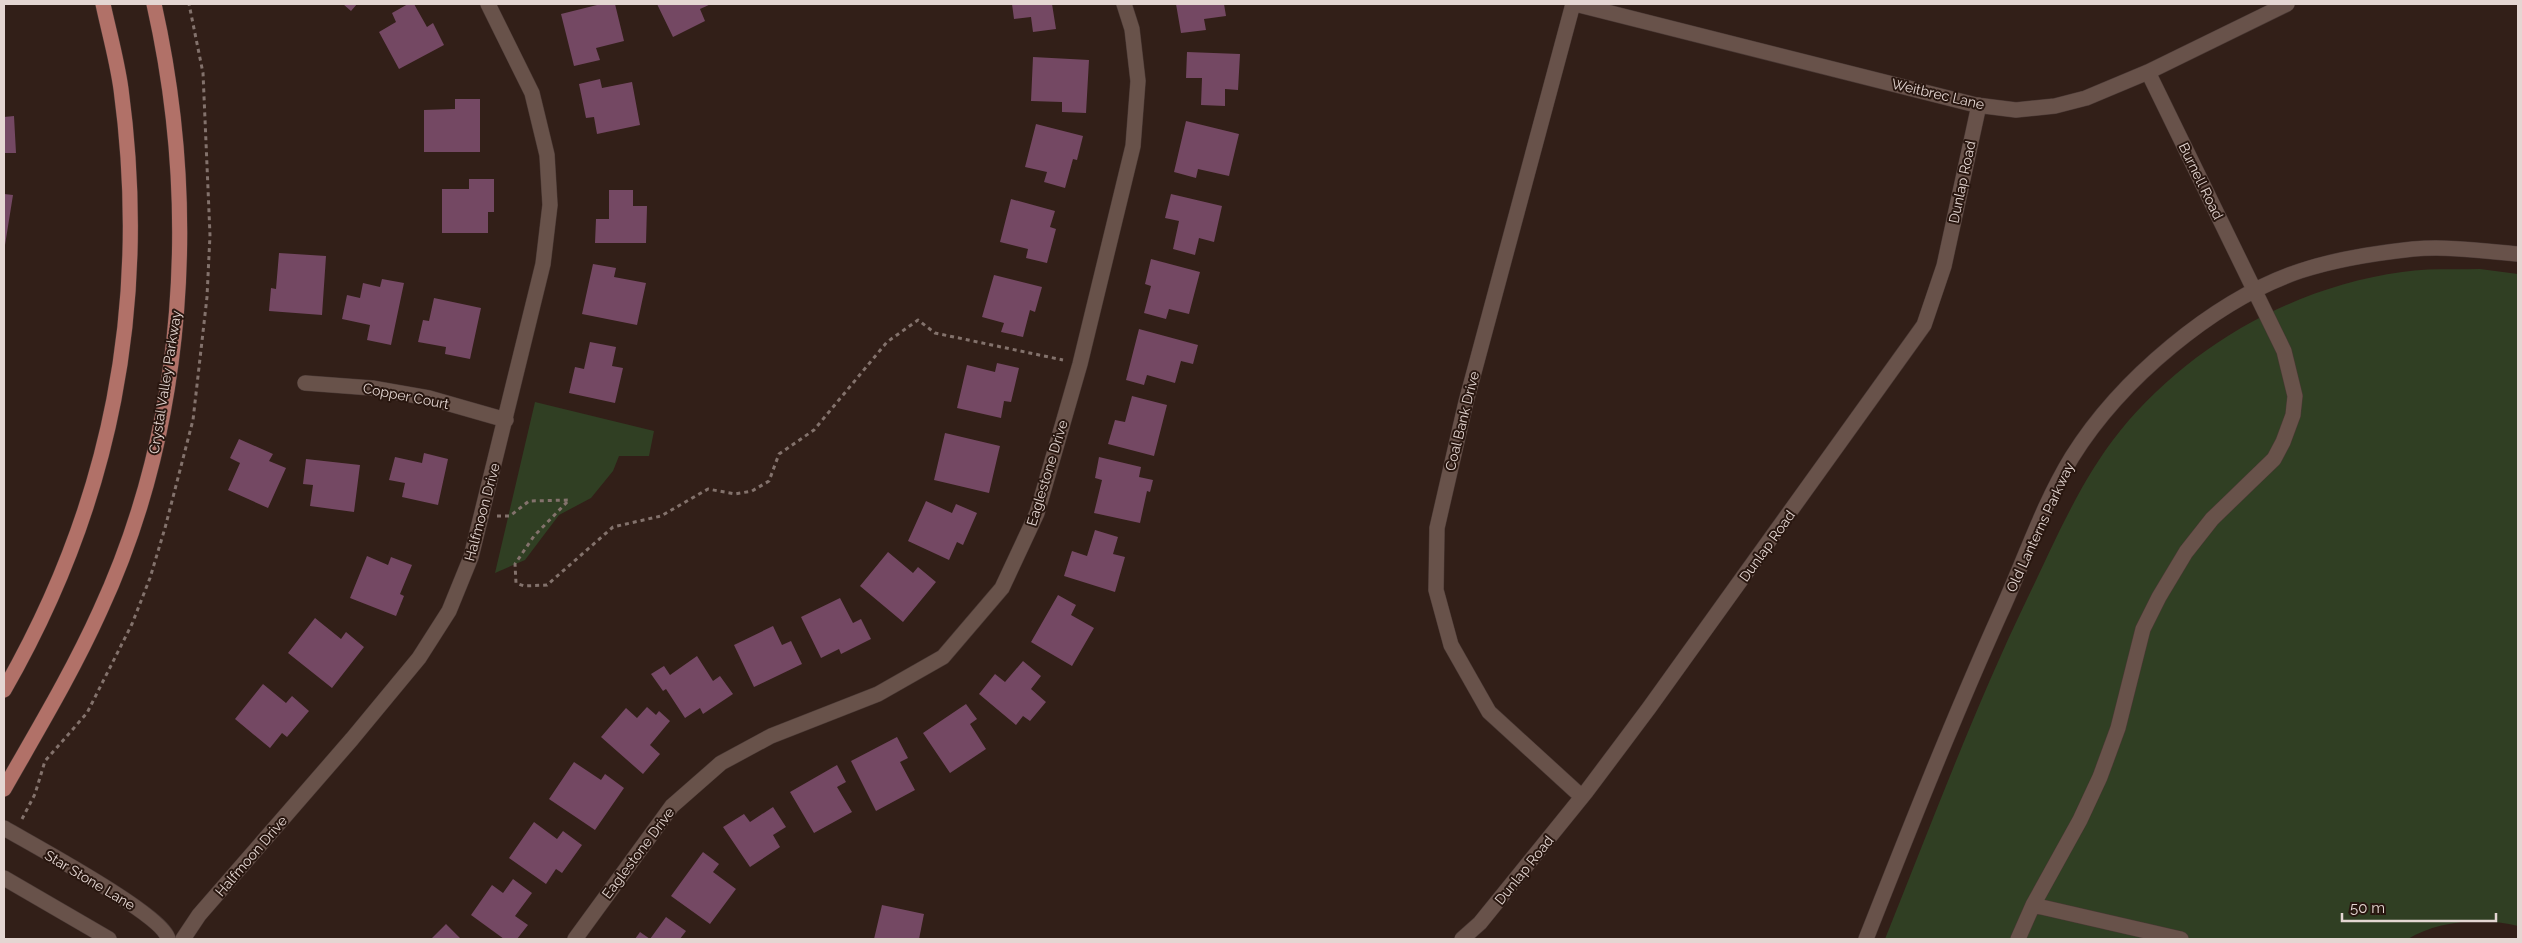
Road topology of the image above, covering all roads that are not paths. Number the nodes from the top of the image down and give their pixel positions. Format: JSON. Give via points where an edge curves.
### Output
{"nodes":[{"id":1,"x":103,"y":4,"type":"edge"},
{"id":2,"x":154,"y":4,"type":"edge"},
{"id":3,"x":488,"y":4,"type":"edge"},
{"id":4,"x":1124,"y":4,"type":"edge"},
{"id":5,"x":1574,"y":4,"type":"edge"},
{"id":6,"x":2287,"y":4,"type":"edge"},
{"id":7,"x":2148,"y":72,"type":"junction"},
{"id":8,"x":1979,"y":106,"type":"junction"},
{"id":9,"x":2518,"y":254,"type":"edge"},
{"id":10,"x":2255,"y":291,"type":"junction"},
{"id":11,"x":305,"y":383,"type":"dead end"},
{"id":12,"x":506,"y":420,"type":"junction"},
{"id":13,"x":4,"y":690,"type":"edge"},
{"id":14,"x":4,"y":789,"type":"edge"},
{"id":15,"x":1582,"y":797,"type":"junction"},
{"id":16,"x":4,"y":828,"type":"edge"},
{"id":17,"x":4,"y":878,"type":"edge"},
{"id":18,"x":2033,"y":905,"type":"junction"},
{"id":19,"x":109,"y":939,"type":"edge"},
{"id":20,"x":168,"y":939,"type":"edge"},
{"id":21,"x":182,"y":939,"type":"edge"},
{"id":22,"x":575,"y":939,"type":"edge"},
{"id":23,"x":1462,"y":939,"type":"edge"},
{"id":24,"x":1866,"y":939,"type":"edge"},
{"id":25,"x":2018,"y":939,"type":"edge"},
{"id":26,"x":2181,"y":939,"type":"edge"}],
"edges":[{"from":1,"to":13,"type":"main road","via":[[121,87],[130,184],[129,291],[121,360],[104,449],[74,545],[40,622]]},
{"from":2,"to":14,"type":"main road","name":"Crystal Valley Parkway","via":[[170,79],[180,182],[178,295],[164,404],[138,511],[101,610]]},
{"from":3,"to":12,"type":"street","name":"Halfmoon Drive","via":[[532,93],[548,155],[550,205],[543,264]]},
{"from":4,"to":22,"type":"street","name":"Eaglestone Drive","via":[[1132,29],[1138,81],[1133,146],[1080,364],[1037,513],[1002,588],[943,657],[878,694],[771,736],[721,763],[672,806]]},
{"from":5,"to":8,"type":"street","name":"Weitbrec Lane"},
{"from":5,"to":15,"type":"street","name":"Coal Bank Drive","via":[[1466,402],[1437,528],[1436,590],[1451,645],[1489,712]]},
{"from":6,"to":7,"type":"street","name":"Weitbrec Lane"},
{"from":7,"to":8,"type":"street","name":"Weitbrec Lane","via":[[2086,98],[2055,106],[2016,110]]},
{"from":7,"to":10,"type":"street","name":"Burnell Road"},
{"from":8,"to":15,"type":"street","name":"Dunlap Road","via":[[1944,266],[1924,325],[1826,465]]},
{"from":9,"to":10,"type":"street","name":"Old Lanterns Parkway","via":[[2415,249],[2351,258],[2299,271]]},
{"from":10,"to":18,"type":"street","name":"Burnell Road","via":[[2274,327],[2291,374],[2295,396],[2293,415],[2274,459],[2212,518],[2186,552],[2159,598],[2143,629],[2118,728],[2100,777]]},
{"from":10,"to":24,"type":"street","name":"Old Lanterns Parkway","via":[[2180,339],[2140,374],[2097,421],[2072,458],[2047,506],[1982,654]]},
{"from":11,"to":12,"type":"street","name":"Copper Court","via":[[372,388],[429,398]]},
{"from":12,"to":21,"type":"street","name":"Halfmoon Drive","via":[[471,557],[449,611],[419,658]]},
{"from":15,"to":23,"type":"street","name":"Dunlap Road","via":[[1480,923]]},
{"from":16,"to":20,"type":"street","name":"Star Stone Lane","via":[[133,905],[156,923]]},
{"from":17,"to":19,"type":"street"},
{"from":18,"to":25,"type":"street","name":"Burnell Road"},
{"from":18,"to":26,"type":"street"}]}
